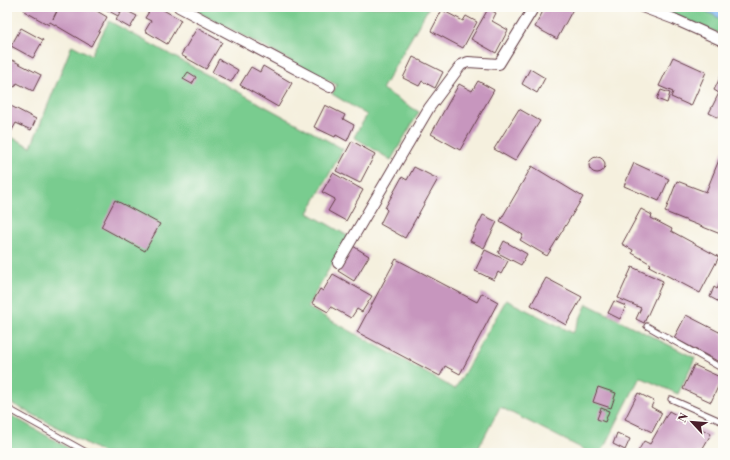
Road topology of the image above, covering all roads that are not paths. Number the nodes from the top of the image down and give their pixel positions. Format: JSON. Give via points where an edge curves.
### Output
{"nodes":[{"id":1,"x":179,"y":7,"type":"edge"},
{"id":2,"x":534,"y":7,"type":"edge"},
{"id":3,"x":642,"y":7,"type":"edge"},
{"id":4,"x":723,"y":41,"type":"edge"},
{"id":5,"x":330,"y":87,"type":"dead end"},
{"id":6,"x":338,"y":263,"type":"dead end"},
{"id":7,"x":647,"y":326,"type":"dead end"},
{"id":8,"x":723,"y":369,"type":"edge"},
{"id":9,"x":671,"y":399,"type":"dead end"},
{"id":10,"x":7,"y":408,"type":"edge"},
{"id":11,"x":723,"y":422,"type":"edge"},
{"id":12,"x":88,"y":453,"type":"edge"}],
"edges":[{"from":1,"to":5,"type":"street"},
{"from":2,"to":6,"type":"street","via":[[499,64],[468,62],[461,65],[429,108]]},
{"from":3,"to":4,"type":"street"},
{"from":7,"to":8,"type":"lane"},
{"from":9,"to":11,"type":"lane"},
{"from":10,"to":12,"type":"lane"}]}
